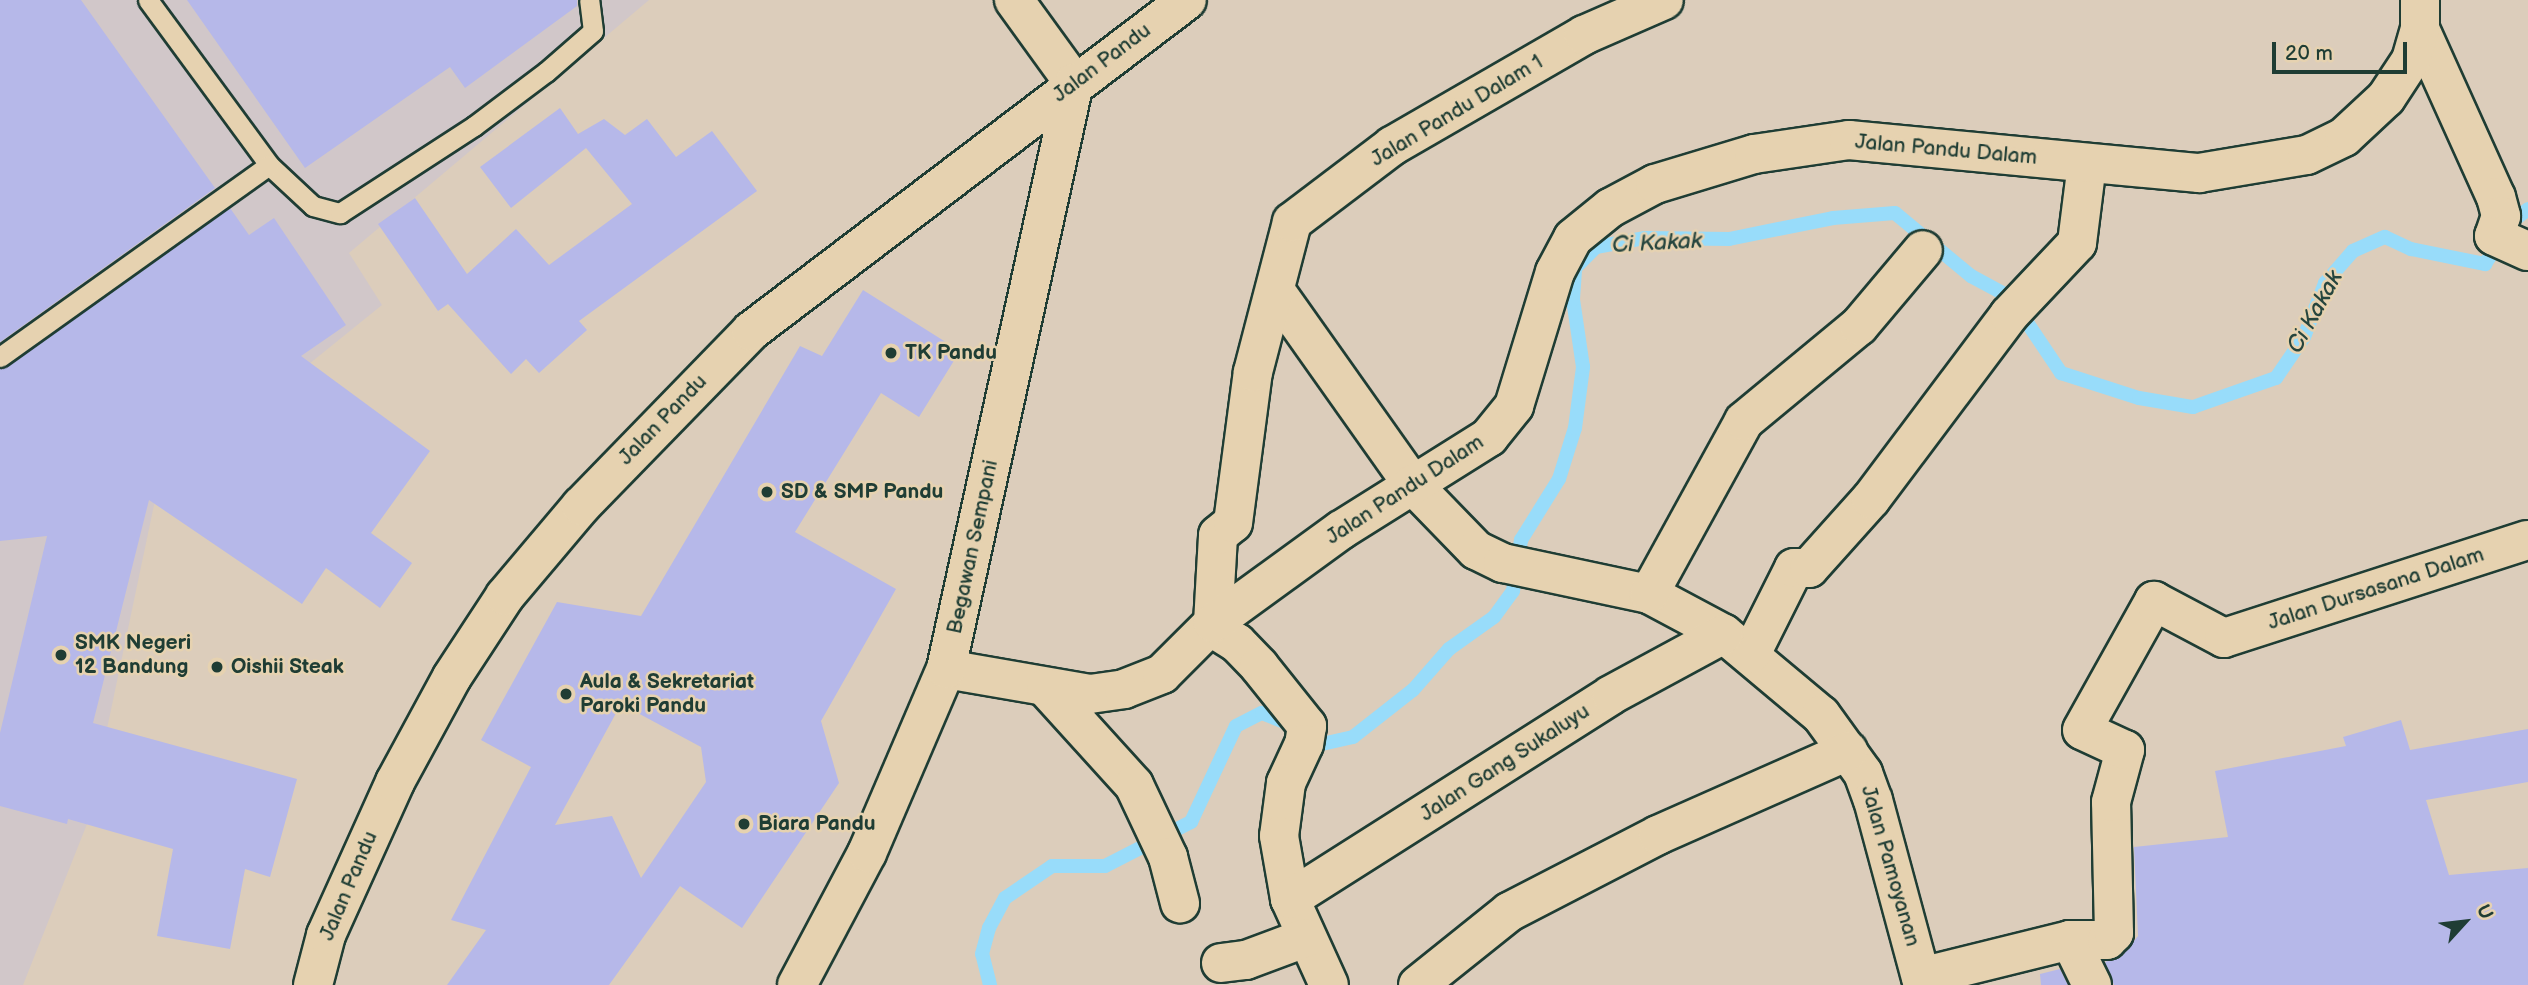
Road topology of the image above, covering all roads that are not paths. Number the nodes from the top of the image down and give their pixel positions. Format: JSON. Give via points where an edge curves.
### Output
{"nodes":[{"id":1,"x":148,"y":0,"type":"edge"},
{"id":2,"x":589,"y":0,"type":"edge"},
{"id":3,"x":1014,"y":0,"type":"edge"},
{"id":4,"x":1187,"y":0,"type":"edge"},
{"id":5,"x":1664,"y":0,"type":"edge"},
{"id":6,"x":2420,"y":14,"type":"edge"},
{"id":7,"x":1074,"y":83,"type":"junction"},
{"id":8,"x":2087,"y":164,"type":"junction"},
{"id":9,"x":270,"y":165,"type":"junction"},
{"id":10,"x":2511,"y":244,"type":"edge"},
{"id":11,"x":1923,"y":250,"type":"dead end"},
{"id":12,"x":1277,"y":293,"type":"junction"},
{"id":13,"x":0,"y":357,"type":"edge"},
{"id":14,"x":1412,"y":485,"type":"junction"},
{"id":15,"x":2528,"y":540,"type":"edge"},
{"id":16,"x":1649,"y":594,"type":"junction"},
{"id":17,"x":1212,"y":625,"type":"junction"},
{"id":18,"x":1737,"y":644,"type":"junction"},
{"id":19,"x":946,"y":669,"type":"junction"},
{"id":20,"x":1046,"y":688,"type":"junction"},
{"id":21,"x":1848,"y":751,"type":"junction"},
{"id":22,"x":1290,"y":899,"type":"junction"},
{"id":23,"x":1180,"y":903,"type":"dead end"},
{"id":24,"x":1305,"y":938,"type":"junction"},
{"id":25,"x":2070,"y":940,"type":"junction"},
{"id":26,"x":1221,"y":963,"type":"dead end"},
{"id":27,"x":1922,"y":981,"type":"edge"},
{"id":28,"x":313,"y":985,"type":"edge"},
{"id":29,"x":797,"y":985,"type":"edge"},
{"id":30,"x":1329,"y":985,"type":"edge"},
{"id":31,"x":1418,"y":985,"type":"edge"},
{"id":32,"x":2092,"y":985,"type":"edge"}],
"edges":[{"from":1,"to":9,"type":"lane"},
{"from":2,"to":9,"type":"lane","via":[[593,30],[546,72],[474,126],[340,213],[313,206]]},
{"from":3,"to":7,"type":"street"},
{"from":4,"to":7,"type":"street","name":"Jalan Pandu"},
{"from":5,"to":12,"type":"street","name":"Jalan Pandu Dalam 1","via":[[1584,35],[1381,155],[1292,222]]},
{"from":6,"to":8,"type":"street","name":"Jalan Pandu Dalam","via":[[2411,60],[2375,111],[2344,137],[2307,155],[2199,173]]},
{"from":6,"to":10,"type":"street","via":[[2497,197]]},
{"from":7,"to":19,"type":"street","name":"Begawan Sempani"},
{"from":7,"to":28,"type":"street","name":"Jalan Pandu","via":[[751,331],[581,506],[505,596],[453,677],[379,817],[326,935]]},
{"from":8,"to":14,"type":"street","name":"Jalan Pandu Dalam","via":[[1924,144],[1849,140],[1798,145],[1720,162],[1645,189],[1590,223],[1564,252],[1514,406],[1505,420],[1489,437]]},
{"from":8,"to":18,"type":"street","via":[[2077,243],[2009,315],[1871,499],[1809,568],[1794,568]]},
{"from":9,"to":13,"type":"lane"},
{"from":11,"to":16,"type":"street","via":[[1859,326],[1744,421]]},
{"from":12,"to":14,"type":"street"},
{"from":12,"to":17,"type":"street","name":"Jalan Pandu Dalam 1","via":[[1253,372],[1233,523],[1218,535]]},
{"from":14,"to":16,"type":"street","name":"Jalan Pamoyanan","via":[[1476,550],[1503,563]]},
{"from":14,"to":17,"type":"street","name":"Jalan Pandu Dalam"},
{"from":15,"to":25,"type":"street","name":"Jalan Dursasana Dalam","via":[[2224,638],[2154,601],[2082,730],[2125,750],[2111,802],[2114,933],[2107,940]]},
{"from":16,"to":18,"type":"street","name":"Jalan Pamoyanan"},
{"from":17,"to":20,"type":"street","name":"Jalan Pandu Dalam","via":[[1162,674],[1141,682],[1107,693]]},
{"from":17,"to":22,"type":"street","via":[[1259,666],[1305,735],[1286,783],[1279,836]]},
{"from":18,"to":21,"type":"street","name":"Jalan Pamoyanan","via":[[1821,715]]},
{"from":18,"to":22,"type":"street","name":"Jalan Gang Sukaluyu","via":[[1611,695]]},
{"from":19,"to":20,"type":"street","name":"Jalan Pandu Dalam"},
{"from":19,"to":29,"type":"street","name":"Begawan Sempani","via":[[884,815]]},
{"from":20,"to":23,"type":"street","via":[[1135,785],[1168,857]]},
{"from":21,"to":27,"type":"street","name":"Jalan Pamoyanan","via":[[1863,773],[1877,811]]},
{"from":21,"to":31,"type":"street","via":[[1658,835],[1509,912]]},
{"from":22,"to":24,"type":"street"},
{"from":24,"to":26,"type":"street","via":[[1246,960]]},
{"from":24,"to":30,"type":"street"},
{"from":25,"to":27,"type":"street"},
{"from":25,"to":32,"type":"street"}]}
